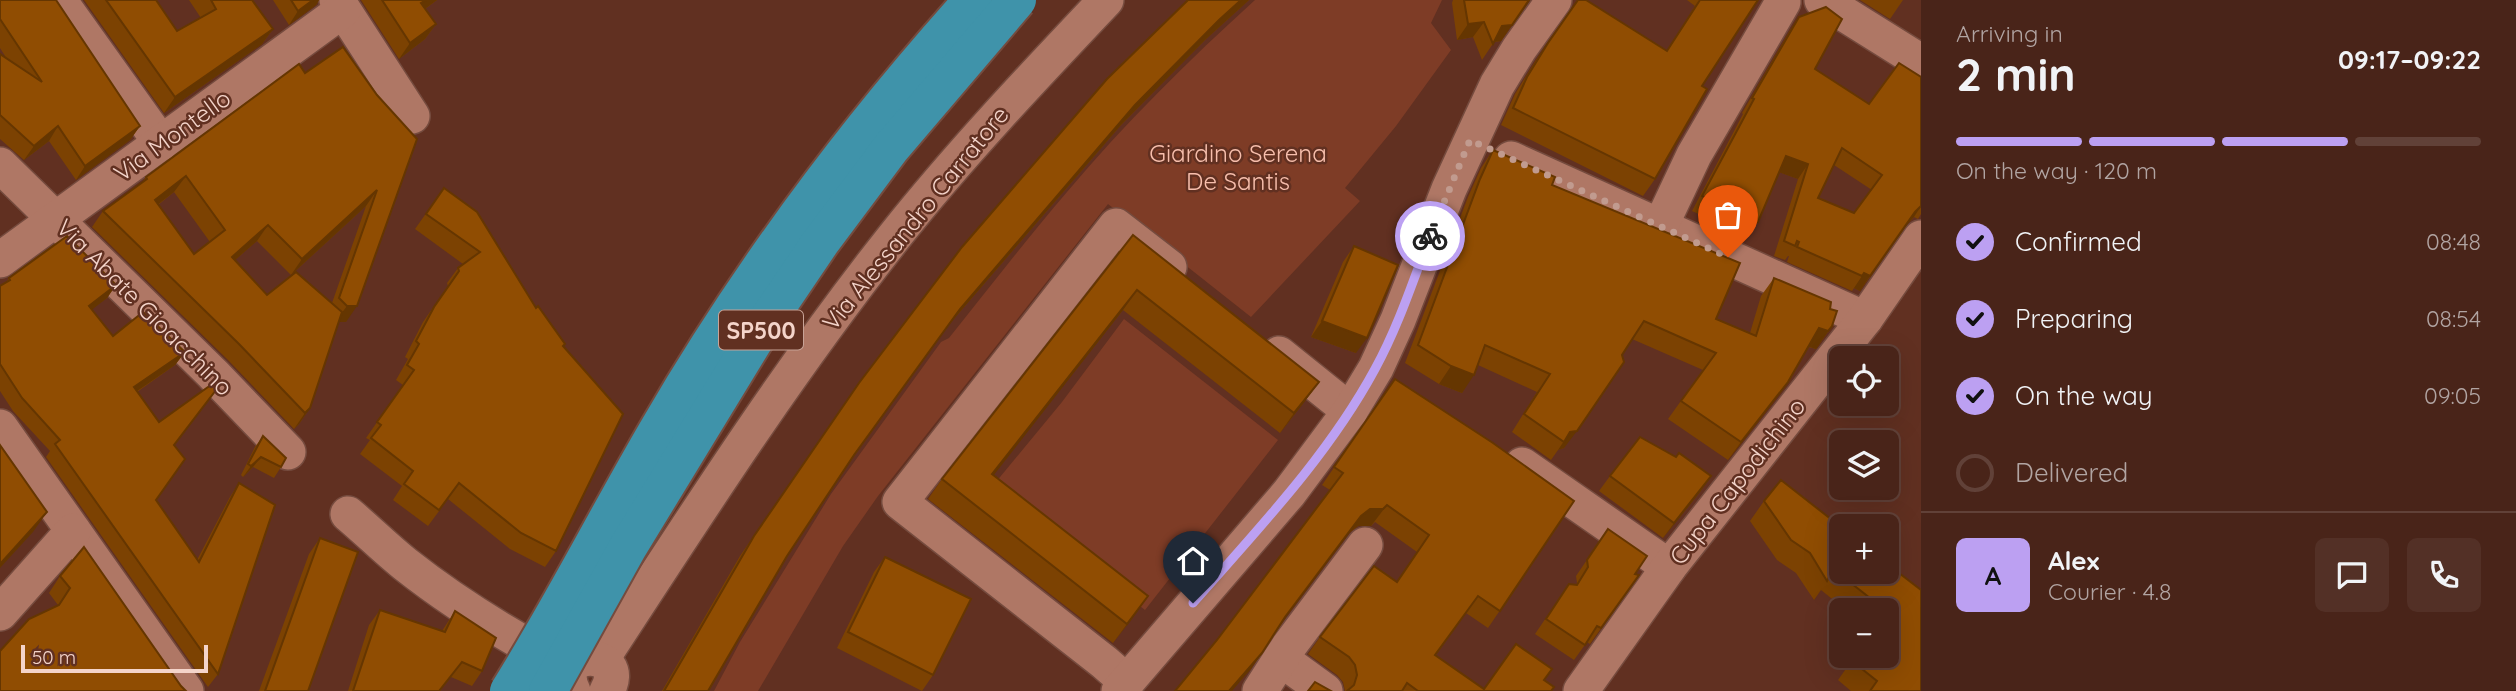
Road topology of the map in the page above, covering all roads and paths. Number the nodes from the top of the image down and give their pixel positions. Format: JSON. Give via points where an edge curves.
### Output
{"nodes":[{"id":1,"x":59,"y":0,"type":"edge"},
{"id":2,"x":973,"y":0,"type":"edge"},
{"id":3,"x":1017,"y":0,"type":"edge"},
{"id":4,"x":1106,"y":0,"type":"edge"},
{"id":5,"x":1554,"y":0,"type":"edge"},
{"id":6,"x":1822,"y":0,"type":"edge"},
{"id":7,"x":1793,"y":1,"type":"edge"},
{"id":8,"x":340,"y":5,"type":"edge"},
{"id":9,"x":1921,"y":61,"type":"edge"},
{"id":10,"x":412,"y":116,"type":"dead end"},
{"id":11,"x":1470,"y":140,"type":"junction"},
{"id":12,"x":161,"y":143,"type":"junction"},
{"id":13,"x":0,"y":165,"type":"edge"},
{"id":14,"x":58,"y":220,"type":"junction"},
{"id":15,"x":1660,"y":227,"type":"junction"},
{"id":16,"x":1921,"y":239,"type":"edge"},
{"id":17,"x":0,"y":260,"type":"edge"},
{"id":18,"x":1197,"y":290,"type":"edge"},
{"id":19,"x":1865,"y":319,"type":"junction"},
{"id":20,"x":1259,"y":338,"type":"edge"},
{"id":21,"x":1350,"y":411,"type":"junction"},
{"id":22,"x":0,"y":427,"type":"edge"},
{"id":23,"x":1494,"y":445,"type":"edge"},
{"id":24,"x":288,"y":452,"type":"dead end"},
{"id":25,"x":348,"y":514,"type":"dead end"},
{"id":26,"x":74,"y":531,"type":"junction"},
{"id":27,"x":1365,"y":545,"type":"dead end"},
{"id":28,"x":1668,"y":567,"type":"junction"},
{"id":29,"x":0,"y":613,"type":"edge"},
{"id":30,"x":1281,"y":659,"type":"junction"},
{"id":31,"x":580,"y":681,"type":"edge"},
{"id":32,"x":1123,"y":687,"type":"edge"},
{"id":33,"x":186,"y":691,"type":"edge"},
{"id":34,"x":509,"y":691,"type":"edge"},
{"id":35,"x":1260,"y":691,"type":"edge"},
{"id":36,"x":1325,"y":691,"type":"edge"},
{"id":37,"x":1581,"y":691,"type":"edge"}],
"edges":[{"from":1,"to":12,"type":"street"},
{"from":2,"to":34,"type":"highway","number":"SP500","bridge":true,"via":[[865,127],[724,323],[659,426]]},
{"from":3,"to":31,"type":"highway","number":"SP500","bridge":true,"via":[[891,148],[782,298],[628,547]]},
{"from":4,"to":31,"type":"street","name":"Via Alessandro Carratore","via":[[961,156],[894,237],[750,431]]},
{"from":5,"to":11,"type":"street","via":[[1511,61]]},
{"from":6,"to":9,"type":"street"},
{"from":7,"to":15,"type":"street","via":[[1700,144]]},
{"from":8,"to":10,"type":"street"},
{"from":8,"to":12,"type":"street","name":"Via Montello"},
{"from":11,"to":15,"type":"street"},
{"from":11,"to":21,"type":"street","via":[[1398,320],[1387,375]]},
{"from":12,"to":14,"type":"street","name":"Via Montello"},
{"from":13,"to":14,"type":"street","name":"Via Abate Gioacchino"},
{"from":14,"to":17,"type":"street","name":"Via Montello"},
{"from":14,"to":24,"type":"street","name":"Via Abate Gioacchino"},
{"from":15,"to":19,"type":"street"},
{"from":16,"to":19,"type":"street","name":"Cupa Capodichino"},
{"from":18,"to":32,"type":"street","via":[[1116,226],[900,502],[1104,662]]},
{"from":19,"to":28,"type":"street","name":"Cupa Capodichino"},
{"from":20,"to":21,"type":"street"},
{"from":21,"to":32,"type":"street","via":[[1289,493]]},
{"from":22,"to":26,"type":"street"},
{"from":23,"to":28,"type":"street"},
{"from":25,"to":31,"type":"street","via":[[459,603]]},
{"from":26,"to":29,"type":"street"},
{"from":26,"to":33,"type":"street"},
{"from":27,"to":30,"type":"street"},
{"from":28,"to":37,"type":"street","name":"Cupa Capodichino"},
{"from":30,"to":35,"type":"street"},
{"from":30,"to":36,"type":"street"}]}
